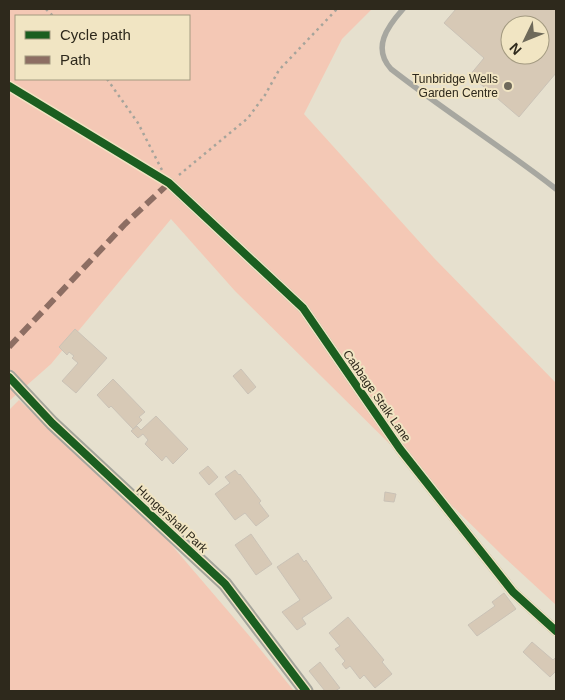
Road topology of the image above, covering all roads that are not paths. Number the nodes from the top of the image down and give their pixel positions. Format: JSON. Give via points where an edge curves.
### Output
{"nodes":[{"id":1,"x":403,"y":9,"type":"edge"},
{"id":2,"x":169,"y":183,"type":"road end"},
{"id":3,"x":556,"y":189,"type":"edge"},
{"id":4,"x":9,"y":376,"type":"edge"},
{"id":5,"x":556,"y":631,"type":"edge"},
{"id":6,"x":306,"y":691,"type":"edge"}],
"edges":[{"from":1,"to":3,"type":"lane","via":[[388,27],[383,41],[385,63]]},
{"from":2,"to":5,"type":"street","name":"Cabbage Stalk Lane","via":[[303,308],[406,457],[513,592]]},
{"from":4,"to":6,"type":"street","name":"Hungershall Park","via":[[52,423],[225,584]]}]}
